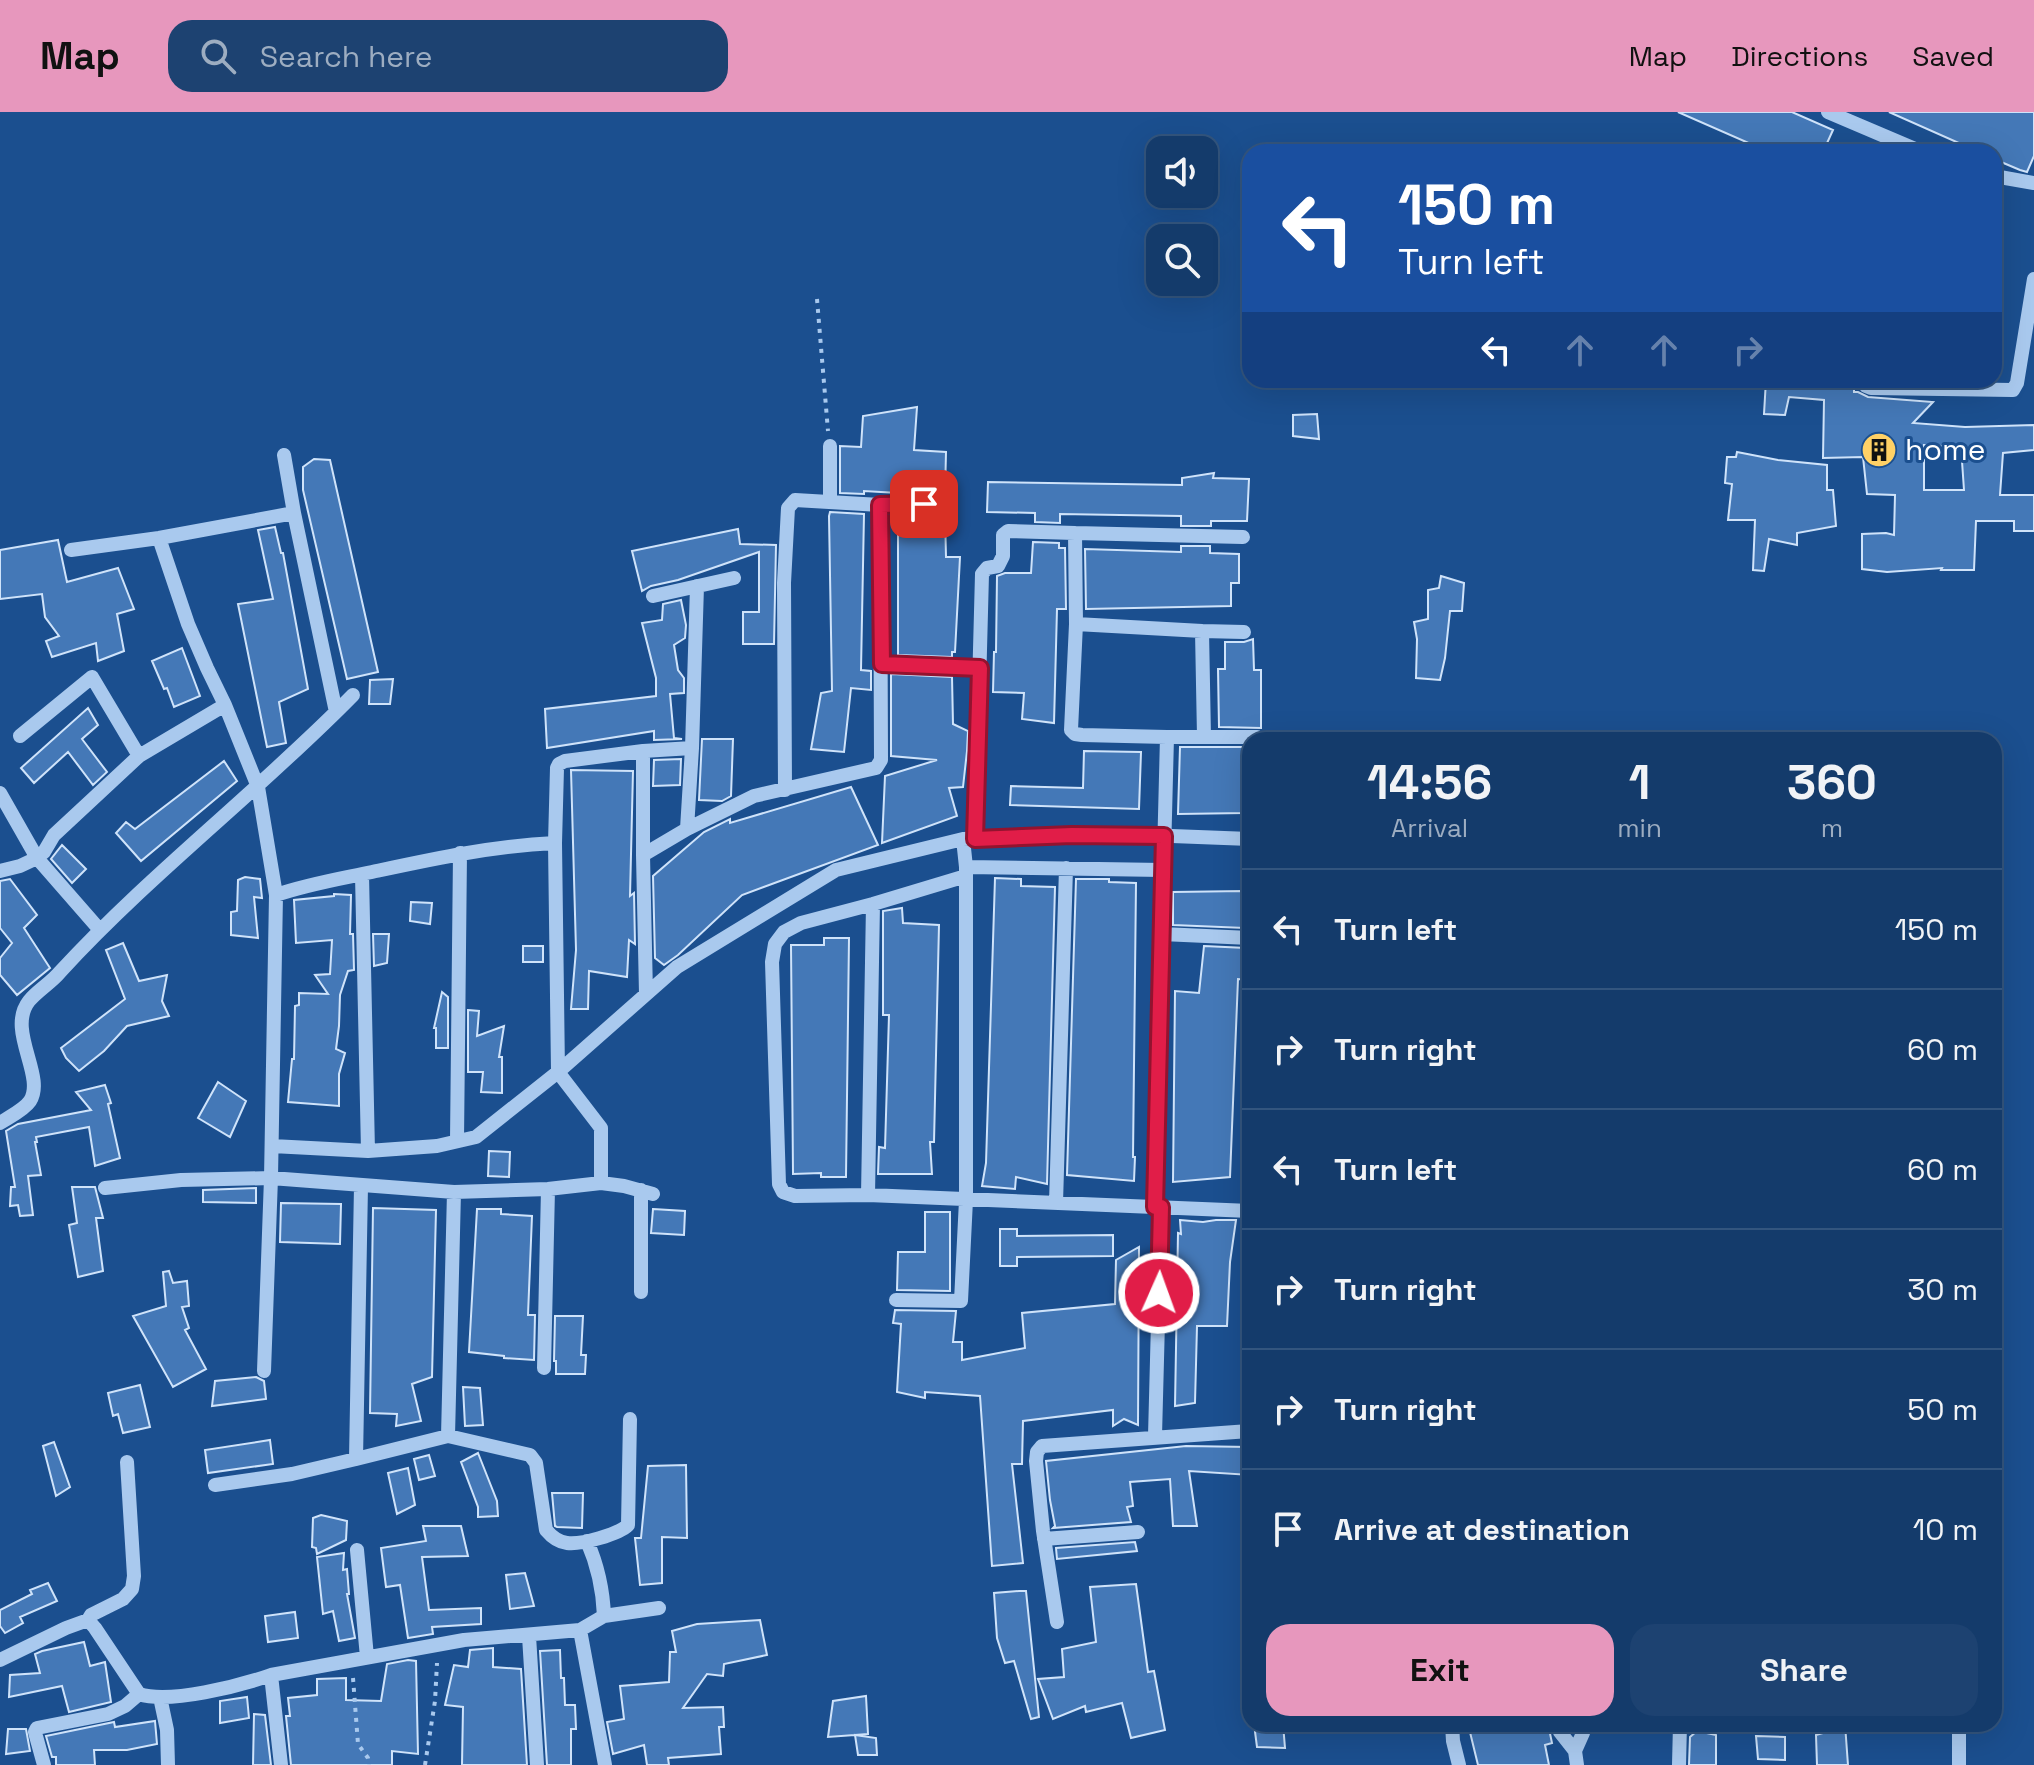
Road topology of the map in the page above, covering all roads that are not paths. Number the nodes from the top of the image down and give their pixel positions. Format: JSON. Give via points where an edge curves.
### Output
{"nodes":[{"id":1,"x":1828,"y":112,"type":"edge"},
{"id":2,"x":1903,"y":144,"type":"edge"},
{"id":3,"x":2002,"y":177,"type":"edge"},
{"id":4,"x":2034,"y":183,"type":"edge"},
{"id":5,"x":2034,"y":279,"type":"edge"},
{"id":6,"x":1871,"y":388,"type":"edge"},
{"id":7,"x":830,"y":446,"type":"road end"},
{"id":8,"x":284,"y":455,"type":"dead end"},
{"id":9,"x":830,"y":502,"type":"junction"},
{"id":10,"x":946,"y":504,"type":"dead end"},
{"id":11,"x":880,"y":505,"type":"junction"},
{"id":12,"x":294,"y":513,"type":"junction"},
{"id":13,"x":1075,"y":533,"type":"junction"},
{"id":14,"x":1243,"y":537,"type":"dead end"},
{"id":15,"x":159,"y":538,"type":"junction"},
{"id":16,"x":71,"y":550,"type":"dead end"},
{"id":17,"x":734,"y":578,"type":"dead end"},
{"id":18,"x":697,"y":586,"type":"junction"},
{"id":19,"x":653,"y":596,"type":"dead end"},
{"id":20,"x":1076,"y":624,"type":"junction"},
{"id":21,"x":1202,"y":631,"type":"junction"},
{"id":22,"x":1244,"y":632,"type":"dead end"},
{"id":23,"x":882,"y":664,"type":"junction"},
{"id":24,"x":980,"y":668,"type":"junction"},
{"id":25,"x":353,"y":695,"type":"dead end"},
{"id":26,"x":225,"y":705,"type":"junction"},
{"id":27,"x":336,"y":712,"type":"junction"},
{"id":28,"x":20,"y":736,"type":"dead end"},
{"id":29,"x":1167,"y":737,"type":"junction"},
{"id":30,"x":1204,"y":737,"type":"junction"},
{"id":31,"x":1242,"y":737,"type":"edge"},
{"id":32,"x":692,"y":748,"type":"junction"},
{"id":33,"x":643,"y":751,"type":"junction"},
{"id":34,"x":139,"y":756,"type":"junction"},
{"id":35,"x":258,"y":787,"type":"junction"},
{"id":36,"x":785,"y":790,"type":"junction"},
{"id":37,"x":0,"y":793,"type":"edge"},
{"id":38,"x":687,"y":829,"type":"junction"},
{"id":39,"x":1164,"y":836,"type":"junction"},
{"id":40,"x":969,"y":839,"type":"junction"},
{"id":41,"x":1242,"y":839,"type":"edge"},
{"id":42,"x":555,"y":843,"type":"junction"},
{"id":43,"x":460,"y":853,"type":"junction"},
{"id":44,"x":643,"y":855,"type":"junction"},
{"id":45,"x":37,"y":858,"type":"junction"},
{"id":46,"x":1066,"y":868,"type":"junction"},
{"id":47,"x":1163,"y":870,"type":"junction"},
{"id":48,"x":0,"y":871,"type":"edge"},
{"id":49,"x":966,"y":872,"type":"junction"},
{"id":50,"x":362,"y":875,"type":"junction"},
{"id":51,"x":276,"y":895,"type":"junction"},
{"id":52,"x":873,"y":904,"type":"junction"},
{"id":53,"x":99,"y":929,"type":"junction"},
{"id":54,"x":1162,"y":934,"type":"junction"},
{"id":55,"x":1242,"y":938,"type":"edge"},
{"id":56,"x":646,"y":994,"type":"junction"},
{"id":57,"x":558,"y":1072,"type":"junction"},
{"id":58,"x":0,"y":1123,"type":"edge"},
{"id":59,"x":457,"y":1141,"type":"junction"},
{"id":60,"x":272,"y":1146,"type":"junction"},
{"id":61,"x":368,"y":1151,"type":"junction"},
{"id":62,"x":271,"y":1178,"type":"junction"},
{"id":63,"x":601,"y":1183,"type":"junction"},
{"id":64,"x":361,"y":1186,"type":"junction"},
{"id":65,"x":105,"y":1188,"type":"dead end"},
{"id":66,"x":548,"y":1189,"type":"junction"},
{"id":67,"x":454,"y":1192,"type":"junction"},
{"id":68,"x":868,"y":1195,"type":"junction"},
{"id":69,"x":966,"y":1200,"type":"junction"},
{"id":70,"x":1056,"y":1203,"type":"junction"},
{"id":71,"x":1158,"y":1207,"type":"junction"},
{"id":72,"x":1242,"y":1211,"type":"edge"},
{"id":73,"x":641,"y":1292,"type":"dead end"},
{"id":74,"x":896,"y":1300,"type":"dead end"},
{"id":75,"x":544,"y":1368,"type":"dead end"},
{"id":76,"x":264,"y":1371,"type":"dead end"},
{"id":77,"x":630,"y":1419,"type":"dead end"},
{"id":78,"x":1242,"y":1431,"type":"edge"},
{"id":79,"x":448,"y":1436,"type":"junction"},
{"id":80,"x":1155,"y":1436,"type":"junction"},
{"id":81,"x":356,"y":1459,"type":"junction"},
{"id":82,"x":127,"y":1462,"type":"dead end"},
{"id":83,"x":215,"y":1485,"type":"dead end"},
{"id":84,"x":1138,"y":1532,"type":"dead end"},
{"id":85,"x":1044,"y":1539,"type":"junction"},
{"id":86,"x":587,"y":1541,"type":"junction"},
{"id":87,"x":357,"y":1550,"type":"dead end"},
{"id":88,"x":659,"y":1608,"type":"dead end"},
{"id":89,"x":604,"y":1616,"type":"junction"},
{"id":90,"x":88,"y":1620,"type":"junction"},
{"id":91,"x":1057,"y":1622,"type":"dead end"},
{"id":92,"x":580,"y":1630,"type":"junction"},
{"id":93,"x":529,"y":1636,"type":"junction"},
{"id":94,"x":359,"y":1658,"type":"junction"},
{"id":95,"x":0,"y":1660,"type":"edge"},
{"id":96,"x":271,"y":1675,"type":"junction"},
{"id":97,"x":139,"y":1694,"type":"junction"},
{"id":98,"x":160,"y":1697,"type":"junction"},
{"id":99,"x":1452,"y":1732,"type":"edge"},
{"id":100,"x":1560,"y":1732,"type":"edge"},
{"id":101,"x":1583,"y":1732,"type":"edge"},
{"id":102,"x":1680,"y":1732,"type":"edge"},
{"id":103,"x":1959,"y":1732,"type":"edge"},
{"id":104,"x":1576,"y":1758,"type":"edge"},
{"id":105,"x":44,"y":1765,"type":"edge"},
{"id":106,"x":168,"y":1765,"type":"edge"},
{"id":107,"x":281,"y":1765,"type":"edge"},
{"id":108,"x":537,"y":1765,"type":"edge"},
{"id":109,"x":605,"y":1765,"type":"edge"},
{"id":110,"x":1459,"y":1765,"type":"edge"},
{"id":111,"x":1679,"y":1765,"type":"edge"},
{"id":112,"x":1959,"y":1765,"type":"edge"}],
"edges":[{"from":1,"to":2,"type":"street"},
{"from":3,"to":4,"type":"street"},
{"from":5,"to":6,"type":"street","via":[[2013,390]]},
{"from":7,"to":9,"type":"street"},
{"from":8,"to":12,"type":"street"},
{"from":9,"to":11,"type":"street"},
{"from":9,"to":36,"type":"street","via":[[795,500],[788,508]]},
{"from":10,"to":11,"type":"street"},
{"from":11,"to":23,"type":"street"},
{"from":12,"to":15,"type":"street"},
{"from":12,"to":27,"type":"street"},
{"from":13,"to":14,"type":"street"},
{"from":13,"to":20,"type":"street"},
{"from":13,"to":24,"type":"street","via":[[1016,530],[1003,535],[998,566],[982,574]]},
{"from":15,"to":16,"type":"street"},
{"from":15,"to":26,"type":"street","via":[[188,624]]},
{"from":17,"to":18,"type":"street"},
{"from":18,"to":19,"type":"street"},
{"from":18,"to":32,"type":"street"},
{"from":20,"to":21,"type":"street"},
{"from":20,"to":29,"type":"street","via":[[1071,730],[1082,735]]},
{"from":21,"to":22,"type":"street"},
{"from":21,"to":30,"type":"street"},
{"from":23,"to":24,"type":"street"},
{"from":23,"to":36,"type":"street","via":[[881,760],[876,768]]},
{"from":24,"to":40,"type":"street"},
{"from":25,"to":27,"type":"street"},
{"from":26,"to":34,"type":"street"},
{"from":26,"to":35,"type":"street"},
{"from":27,"to":35,"type":"street"},
{"from":28,"to":34,"type":"street","via":[[92,677]]},
{"from":29,"to":30,"type":"street"},
{"from":29,"to":39,"type":"street"},
{"from":30,"to":31,"type":"street"},
{"from":32,"to":33,"type":"street"},
{"from":32,"to":38,"type":"street"},
{"from":33,"to":42,"type":"street","via":[[559,764]]},
{"from":33,"to":44,"type":"street"},
{"from":34,"to":45,"type":"street","via":[[54,835]]},
{"from":35,"to":51,"type":"street"},
{"from":35,"to":53,"type":"street"},
{"from":36,"to":38,"type":"street","via":[[754,796]]},
{"from":37,"to":45,"type":"street"},
{"from":38,"to":44,"type":"street"},
{"from":39,"to":40,"type":"street"},
{"from":39,"to":41,"type":"street"},
{"from":39,"to":47,"type":"street"},
{"from":40,"to":49,"type":"street"},
{"from":40,"to":56,"type":"street","via":[[836,870],[677,967]]},
{"from":42,"to":43,"type":"street"},
{"from":42,"to":57,"type":"street"},
{"from":43,"to":50,"type":"street"},
{"from":43,"to":59,"type":"street"},
{"from":44,"to":56,"type":"street"},
{"from":45,"to":48,"type":"street"},
{"from":45,"to":53,"type":"street"},
{"from":46,"to":47,"type":"street"},
{"from":46,"to":49,"type":"street"},
{"from":46,"to":70,"type":"street"},
{"from":47,"to":54,"type":"street"},
{"from":49,"to":52,"type":"street"},
{"from":49,"to":69,"type":"street"},
{"from":50,"to":51,"type":"street"},
{"from":50,"to":61,"type":"street"},
{"from":51,"to":60,"type":"street"},
{"from":52,"to":68,"type":"street"},
{"from":52,"to":68,"type":"street","via":[[784,932],[772,962],[779,1184],[795,1196]]},
{"from":53,"to":58,"type":"street","via":[[28,1002],[22,1031],[35,1087],[29,1102]]},
{"from":54,"to":55,"type":"street"},
{"from":54,"to":71,"type":"street"},
{"from":56,"to":57,"type":"street"},
{"from":57,"to":59,"type":"street","via":[[476,1137]]},
{"from":57,"to":63,"type":"street","via":[[601,1128]]},
{"from":59,"to":61,"type":"street"},
{"from":60,"to":61,"type":"street"},
{"from":60,"to":62,"type":"street"},
{"from":62,"to":64,"type":"street"},
{"from":62,"to":65,"type":"street"},
{"from":62,"to":76,"type":"street"},
{"from":63,"to":66,"type":"street"},
{"from":63,"to":73,"type":"street","via":[[647,1192]]},
{"from":64,"to":67,"type":"street"},
{"from":64,"to":81,"type":"street"},
{"from":66,"to":67,"type":"street"},
{"from":66,"to":75,"type":"street"},
{"from":67,"to":79,"type":"street"},
{"from":68,"to":69,"type":"street"},
{"from":69,"to":70,"type":"street"},
{"from":69,"to":74,"type":"street","via":[[961,1301]]},
{"from":70,"to":71,"type":"street"},
{"from":71,"to":72,"type":"street"},
{"from":71,"to":80,"type":"street"},
{"from":77,"to":86,"type":"street","via":[[628,1525]]},
{"from":78,"to":80,"type":"street"},
{"from":79,"to":81,"type":"street"},
{"from":79,"to":86,"type":"street","via":[[530,1455],[536,1463],[546,1530],[567,1543]]},
{"from":80,"to":85,"type":"street","via":[[1042,1446],[1036,1461]]},
{"from":81,"to":83,"type":"street"},
{"from":82,"to":90,"type":"street","via":[[132,1589]]},
{"from":84,"to":85,"type":"street"},
{"from":85,"to":91,"type":"street"},
{"from":86,"to":89,"type":"street","via":[[596,1562]]},
{"from":87,"to":94,"type":"street"},
{"from":88,"to":89,"type":"street"},
{"from":89,"to":92,"type":"street"},
{"from":90,"to":95,"type":"street"},
{"from":90,"to":97,"type":"street"},
{"from":92,"to":93,"type":"street"},
{"from":92,"to":109,"type":"street"},
{"from":93,"to":94,"type":"street","via":[[464,1640]]},
{"from":93,"to":108,"type":"street"},
{"from":94,"to":96,"type":"street"},
{"from":96,"to":98,"type":"street","via":[[243,1685]]},
{"from":96,"to":107,"type":"street"},
{"from":97,"to":98,"type":"street"},
{"from":97,"to":105,"type":"street","via":[[108,1714],[37,1728]]},
{"from":98,"to":106,"type":"street"},
{"from":99,"to":110,"type":"street"},
{"from":100,"to":104,"type":"street"},
{"from":101,"to":104,"type":"street"},
{"from":102,"to":111,"type":"street"},
{"from":103,"to":112,"type":"street"}]}
